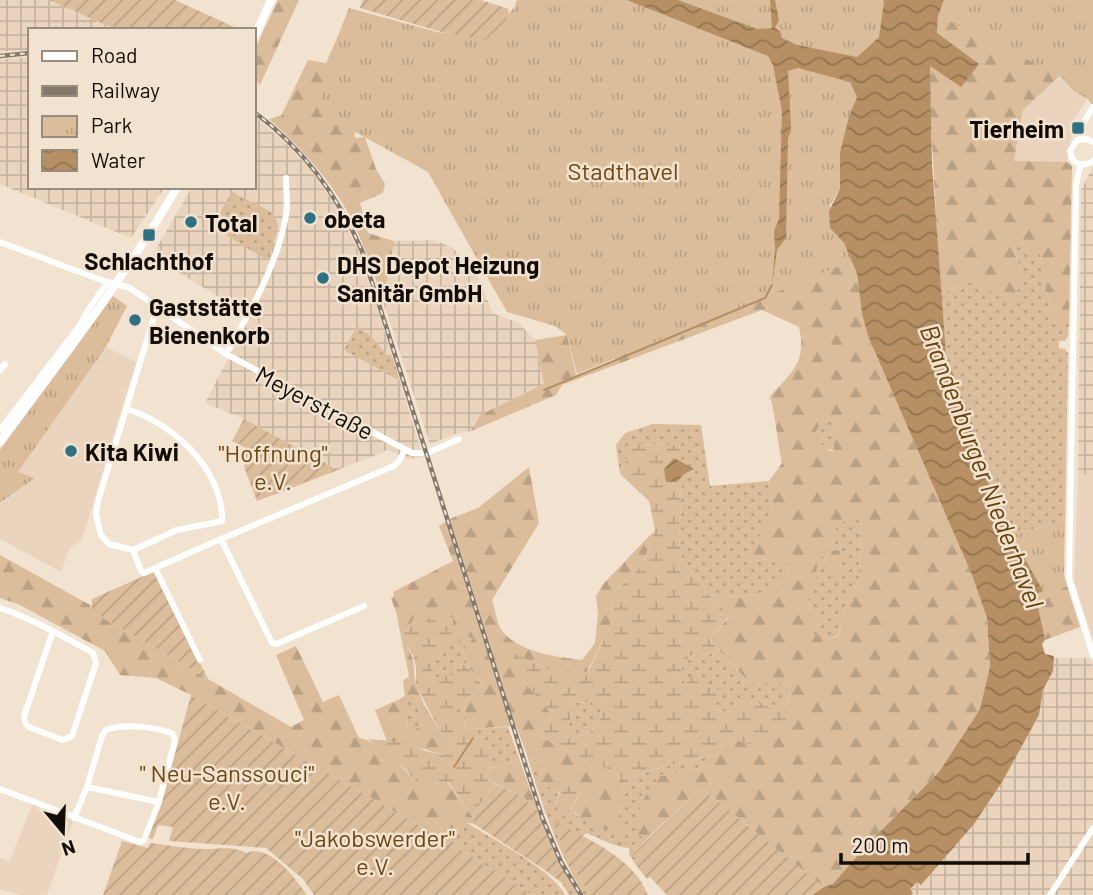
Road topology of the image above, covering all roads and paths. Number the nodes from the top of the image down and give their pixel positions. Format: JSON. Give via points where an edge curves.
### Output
{"nodes":[{"id":1,"x":271,"y":0,"type":"edge"},
{"id":2,"x":256,"y":34,"type":"edge"},
{"id":3,"x":1093,"y":107,"type":"edge"},
{"id":4,"x":1081,"y":138,"type":"junction"},
{"id":5,"x":1093,"y":142,"type":"edge"},
{"id":6,"x":1093,"y":161,"type":"edge"},
{"id":7,"x":1080,"y":165,"type":"junction"},
{"id":8,"x":286,"y":177,"type":"dead end"},
{"id":9,"x":176,"y":189,"type":"edge"},
{"id":10,"x":0,"y":242,"type":"edge"},
{"id":11,"x":112,"y":283,"type":"junction"},
{"id":12,"x":157,"y":307,"type":"junction"},
{"id":13,"x":226,"y":354,"type":"junction"},
{"id":14,"x":127,"y":409,"type":"junction"},
{"id":15,"x":5,"y":425,"type":"edge"},
{"id":16,"x":459,"y":439,"type":"dead end"},
{"id":17,"x":0,"y":442,"type":"edge"},
{"id":18,"x":405,"y":450,"type":"junction"},
{"id":19,"x":221,"y":539,"type":"junction"},
{"id":20,"x":132,"y":550,"type":"junction"},
{"id":21,"x":155,"y":568,"type":"junction"},
{"id":22,"x":364,"y":606,"type":"dead end"},
{"id":23,"x":0,"y":608,"type":"edge"},
{"id":24,"x":52,"y":631,"type":"junction"},
{"id":25,"x":1093,"y":654,"type":"edge"},
{"id":26,"x":200,"y":660,"type":"dead end"},
{"id":27,"x":87,"y":787,"type":"junction"},
{"id":28,"x":0,"y":789,"type":"edge"},
{"id":29,"x":159,"y":802,"type":"junction"},
{"id":30,"x":74,"y":818,"type":"junction"},
{"id":31,"x":1093,"y":828,"type":"edge"},
{"id":32,"x":1050,"y":895,"type":"edge"}],
"edges":[{"from":1,"to":2,"type":"main road"},
{"from":3,"to":4,"type":"street"},
{"from":4,"to":5,"type":"street"},
{"from":4,"to":7,"type":"street","via":[[1070,151],[1072,160]]},
{"from":6,"to":7,"type":"street"},
{"from":7,"to":25,"type":"street","via":[[1069,578]]},
{"from":8,"to":13,"type":"street","name":"Meyerstraße","via":[[286,216],[272,265]]},
{"from":9,"to":11,"type":"main road","via":[[140,249]]},
{"from":10,"to":11,"type":"street","name":"Meyerstraße"},
{"from":11,"to":12,"type":"street","name":"Meyerstraße","via":[[130,288]]},
{"from":11,"to":15,"type":"main road"},
{"from":12,"to":13,"type":"street","name":"Meyerstraße"},
{"from":12,"to":14,"type":"street"},
{"from":13,"to":18,"type":"street","name":"Meyerstraße"},
{"from":14,"to":20,"type":"street","via":[[98,500],[97,520],[104,540]]},
{"from":14,"to":20,"type":"street","via":[[171,433],[194,453],[223,507],[222,521],[177,530]]},
{"from":15,"to":17,"type":"main road"},
{"from":16,"to":18,"type":"street","via":[[420,455]]},
{"from":18,"to":19,"type":"street","via":[[394,466]]},
{"from":19,"to":21,"type":"street"},
{"from":19,"to":22,"type":"street","via":[[272,643]]},
{"from":20,"to":21,"type":"street","via":[[141,571]]},
{"from":21,"to":26,"type":"street"},
{"from":23,"to":24,"type":"street"},
{"from":24,"to":24,"type":"street","via":[[96,659],[72,736],[63,740],[29,727],[24,716]]},
{"from":27,"to":29,"type":"street"},
{"from":27,"to":29,"type":"street","via":[[106,730],[142,727],[167,731],[175,740]]},
{"from":27,"to":30,"type":"street"},
{"from":28,"to":30,"type":"street"},
{"from":29,"to":30,"type":"street","via":[[140,842]]},
{"from":31,"to":32,"type":"street"}]}
